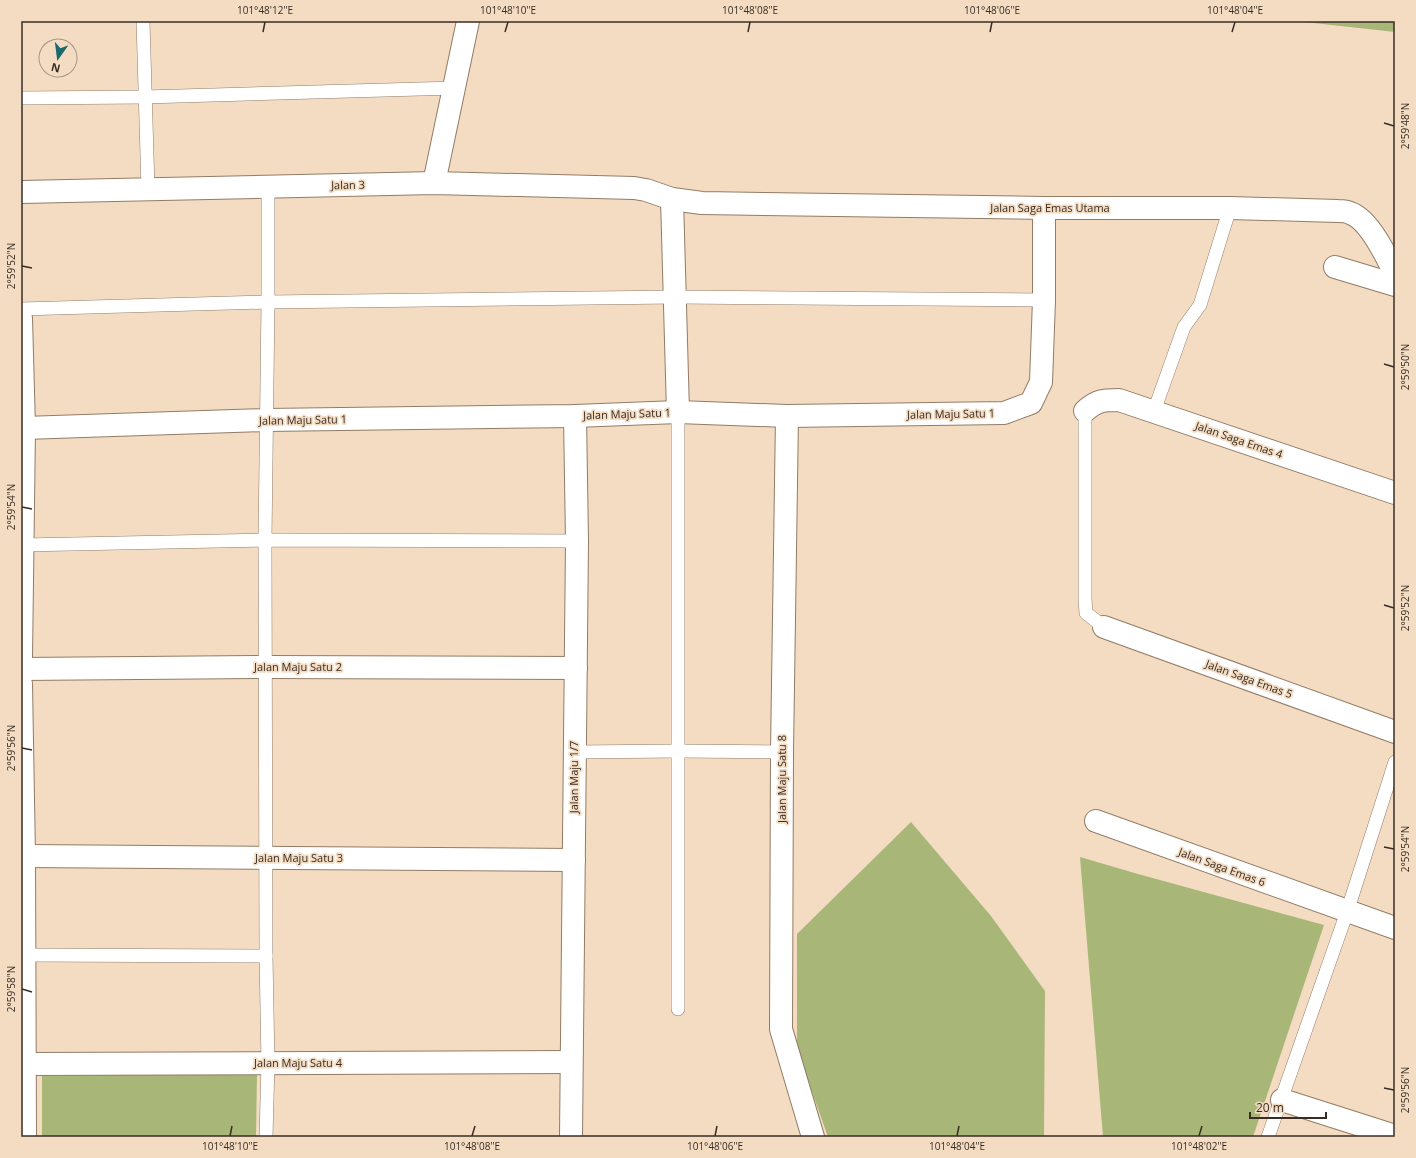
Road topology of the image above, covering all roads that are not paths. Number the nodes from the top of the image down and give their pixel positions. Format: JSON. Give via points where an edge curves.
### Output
{"nodes":[{"id":1,"x":143,"y":21,"type":"edge"},
{"id":2,"x":468,"y":21,"type":"edge"},
{"id":3,"x":454,"y":88,"type":"junction"},
{"id":4,"x":145,"y":96,"type":"junction"},
{"id":5,"x":21,"y":98,"type":"edge"},
{"id":6,"x":434,"y":183,"type":"junction"},
{"id":7,"x":268,"y":186,"type":"junction"},
{"id":8,"x":148,"y":189,"type":"junction"},
{"id":9,"x":21,"y":192,"type":"edge"},
{"id":10,"x":672,"y":199,"type":"junction"},
{"id":11,"x":1044,"y":208,"type":"junction"},
{"id":12,"x":1230,"y":208,"type":"junction"},
{"id":13,"x":1335,"y":267,"type":"dead end"},
{"id":14,"x":1395,"y":274,"type":"edge"},
{"id":15,"x":1395,"y":285,"type":"edge"},
{"id":16,"x":675,"y":297,"type":"junction"},
{"id":17,"x":1044,"y":300,"type":"junction"},
{"id":18,"x":268,"y":302,"type":"junction"},
{"id":19,"x":21,"y":308,"type":"edge"},
{"id":20,"x":21,"y":318,"type":"edge"},
{"id":21,"x":1086,"y":411,"type":"joint"},
{"id":22,"x":1154,"y":411,"type":"junction"},
{"id":23,"x":678,"y":412,"type":"junction"},
{"id":24,"x":575,"y":416,"type":"junction"},
{"id":25,"x":787,"y":416,"type":"junction"},
{"id":26,"x":266,"y":420,"type":"junction"},
{"id":27,"x":24,"y":428,"type":"junction"},
{"id":28,"x":1395,"y":493,"type":"edge"},
{"id":29,"x":22,"y":507,"type":"edge"},
{"id":30,"x":265,"y":540,"type":"junction"},
{"id":31,"x":577,"y":541,"type":"junction"},
{"id":32,"x":23,"y":545,"type":"junction"},
{"id":33,"x":1104,"y":627,"type":"joint"},
{"id":34,"x":21,"y":657,"type":"edge"},
{"id":35,"x":266,"y":667,"type":"junction"},
{"id":36,"x":576,"y":668,"type":"junction"},
{"id":37,"x":21,"y":669,"type":"edge"},
{"id":38,"x":21,"y":684,"type":"edge"},
{"id":39,"x":1395,"y":732,"type":"edge"},
{"id":40,"x":678,"y":751,"type":"junction"},
{"id":41,"x":574,"y":752,"type":"junction"},
{"id":42,"x":782,"y":752,"type":"junction"},
{"id":43,"x":1395,"y":762,"type":"edge"},
{"id":44,"x":22,"y":784,"type":"edge"},
{"id":45,"x":1096,"y":821,"type":"dead end"},
{"id":46,"x":24,"y":856,"type":"junction"},
{"id":47,"x":266,"y":858,"type":"junction"},
{"id":48,"x":574,"y":860,"type":"junction"},
{"id":49,"x":1347,"y":912,"type":"junction"},
{"id":50,"x":1395,"y":928,"type":"edge"},
{"id":51,"x":24,"y":955,"type":"junction"},
{"id":52,"x":266,"y":956,"type":"junction"},
{"id":53,"x":678,"y":1009,"type":"dead end"},
{"id":54,"x":571,"y":1062,"type":"junction"},
{"id":55,"x":268,"y":1063,"type":"junction"},
{"id":56,"x":25,"y":1064,"type":"junction"},
{"id":57,"x":1282,"y":1100,"type":"junction"},
{"id":58,"x":23,"y":1109,"type":"edge"},
{"id":59,"x":1395,"y":1136,"type":"edge"},
{"id":60,"x":25,"y":1137,"type":"edge"},
{"id":61,"x":266,"y":1137,"type":"edge"},
{"id":62,"x":570,"y":1137,"type":"edge"},
{"id":63,"x":813,"y":1137,"type":"edge"},
{"id":64,"x":1268,"y":1137,"type":"edge"}],
"edges":[{"from":1,"to":4,"type":"lane"},
{"from":2,"to":3,"type":"street"},
{"from":3,"to":4,"type":"lane"},
{"from":3,"to":6,"type":"street"},
{"from":4,"to":5,"type":"lane"},
{"from":4,"to":8,"type":"lane"},
{"from":6,"to":7,"type":"street","name":"Jalan 3"},
{"from":6,"to":10,"type":"street","name":"Jalan 3","via":[[634,188]]},
{"from":7,"to":8,"type":"street","name":"Jalan 3"},
{"from":7,"to":18,"type":"lane"},
{"from":8,"to":9,"type":"street","name":"Jalan 3"},
{"from":10,"to":11,"type":"street","name":"Jalan Saga Emas Utama","via":[[702,203]]},
{"from":10,"to":16,"type":"street"},
{"from":11,"to":12,"type":"street","name":"Jalan Saga Emas Utama"},
{"from":11,"to":17,"type":"street","name":"Jalan Maju Satu 1"},
{"from":12,"to":14,"type":"street","name":"Jalan Saga Emas Utama","via":[[1351,213],[1364,223],[1374,236]]},
{"from":12,"to":22,"type":"lane","via":[[1200,305],[1184,326]]},
{"from":13,"to":15,"type":"street"},
{"from":16,"to":17,"type":"lane"},
{"from":16,"to":18,"type":"lane"},
{"from":16,"to":23,"type":"street"},
{"from":17,"to":25,"type":"street","name":"Jalan Maju Satu 1","via":[[1041,382],[1031,403],[1004,413]]},
{"from":18,"to":19,"type":"lane"},
{"from":18,"to":26,"type":"lane"},
{"from":20,"to":27,"type":"street"},
{"from":21,"to":22,"type":"street","name":"Jalan Saga Emas 4","via":[[1092,404],[1102,400],[1119,400]]},
{"from":21,"to":33,"type":"lane","via":[[1086,613]]},
{"from":22,"to":28,"type":"street","name":"Jalan Saga Emas 4"},
{"from":23,"to":24,"type":"street","name":"Jalan Maju Satu 1"},
{"from":23,"to":25,"type":"street","name":"Jalan Maju Satu 1"},
{"from":23,"to":40,"type":"lane"},
{"from":24,"to":26,"type":"street","name":"Jalan Maju Satu 1"},
{"from":24,"to":31,"type":"street","name":"Jalan Maju 1/7"},
{"from":25,"to":42,"type":"street","name":"Jalan Maju Satu 8"},
{"from":26,"to":27,"type":"street","name":"Jalan Maju Satu 1"},
{"from":26,"to":30,"type":"lane"},
{"from":27,"to":29,"type":"street"},
{"from":29,"to":32,"type":"street"},
{"from":30,"to":31,"type":"lane"},
{"from":30,"to":32,"type":"lane"},
{"from":30,"to":35,"type":"lane"},
{"from":31,"to":36,"type":"street","name":"Jalan Maju 1/7"},
{"from":32,"to":34,"type":"street"},
{"from":33,"to":39,"type":"street","name":"Jalan Saga Emas 5"},
{"from":35,"to":36,"type":"street","name":"Jalan Maju Satu 2"},
{"from":35,"to":37,"type":"street","name":"Jalan Maju Satu 2"},
{"from":35,"to":47,"type":"lane"},
{"from":36,"to":41,"type":"street","name":"Jalan Maju 1/7"},
{"from":38,"to":44,"type":"street"},
{"from":40,"to":41,"type":"lane"},
{"from":40,"to":42,"type":"lane"},
{"from":40,"to":53,"type":"lane"},
{"from":41,"to":48,"type":"street","name":"Jalan Maju 1/7"},
{"from":42,"to":63,"type":"street","name":"Jalan Maju Satu 8","via":[[781,1029]]},
{"from":43,"to":49,"type":"lane"},
{"from":44,"to":46,"type":"street"},
{"from":45,"to":49,"type":"street","name":"Jalan Saga Emas 6"},
{"from":46,"to":47,"type":"street","name":"Jalan Maju Satu 3"},
{"from":46,"to":51,"type":"street"},
{"from":47,"to":48,"type":"street","name":"Jalan Maju Satu 3"},
{"from":47,"to":52,"type":"lane"},
{"from":48,"to":54,"type":"street","name":"Jalan Maju 1/7"},
{"from":49,"to":50,"type":"street","name":"Jalan Saga Emas 6"},
{"from":49,"to":57,"type":"lane"},
{"from":51,"to":52,"type":"lane"},
{"from":51,"to":56,"type":"street"},
{"from":52,"to":55,"type":"lane"},
{"from":54,"to":55,"type":"street","name":"Jalan Maju Satu 4"},
{"from":54,"to":62,"type":"street","name":"Jalan Maju 1/7"},
{"from":55,"to":56,"type":"street","name":"Jalan Maju Satu 4"},
{"from":55,"to":61,"type":"lane"},
{"from":56,"to":58,"type":"street"},
{"from":57,"to":59,"type":"street"},
{"from":57,"to":64,"type":"lane"},
{"from":58,"to":60,"type":"street"}]}
